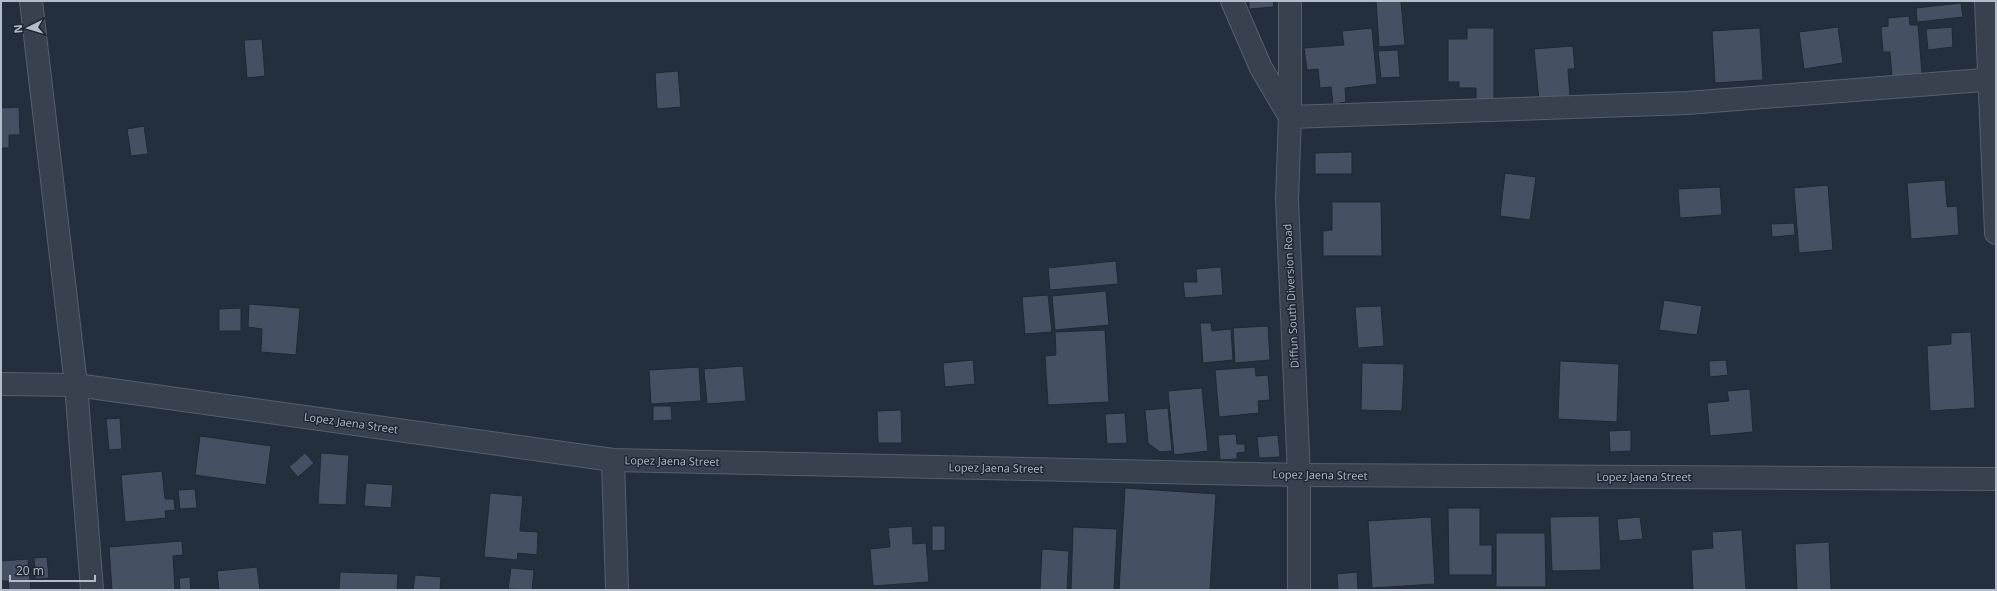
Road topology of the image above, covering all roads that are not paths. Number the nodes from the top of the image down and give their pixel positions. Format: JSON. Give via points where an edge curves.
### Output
{"nodes":[{"id":1,"x":31,"y":1,"type":"edge"},
{"id":2,"x":1232,"y":1,"type":"edge"},
{"id":3,"x":1290,"y":1,"type":"edge"},
{"id":4,"x":1986,"y":1,"type":"edge"},
{"id":5,"x":1992,"y":79,"type":"edge"},
{"id":6,"x":1290,"y":117,"type":"junction"},
{"id":7,"x":1996,"y":233,"type":"edge"},
{"id":8,"x":1,"y":384,"type":"edge"},
{"id":9,"x":76,"y":385,"type":"junction"},
{"id":10,"x":613,"y":460,"type":"junction"},
{"id":11,"x":1299,"y":475,"type":"junction"},
{"id":12,"x":1996,"y":479,"type":"edge"},
{"id":13,"x":92,"y":590,"type":"edge"},
{"id":14,"x":617,"y":590,"type":"edge"},
{"id":15,"x":1299,"y":590,"type":"edge"}],
"edges":[{"from":1,"to":9,"type":"street"},
{"from":2,"to":6,"type":"street","via":[[1261,68]]},
{"from":3,"to":6,"type":"street","name":"Diffun South Diversion Road"},
{"from":4,"to":5,"type":"street"},
{"from":5,"to":6,"type":"street","via":[[1687,103]]},
{"from":5,"to":7,"type":"street"},
{"from":6,"to":11,"type":"street","name":"Diffun South Diversion Road","via":[[1287,199]]},
{"from":8,"to":9,"type":"street","name":"Lopez Jaena Street"},
{"from":9,"to":10,"type":"street","name":"Lopez Jaena Street"},
{"from":9,"to":13,"type":"street"},
{"from":10,"to":11,"type":"street","name":"Lopez Jaena Street"},
{"from":10,"to":14,"type":"street"},
{"from":11,"to":12,"type":"street","name":"Lopez Jaena Street"},
{"from":11,"to":15,"type":"street","name":"Diffun South Diversion Road"}]}
